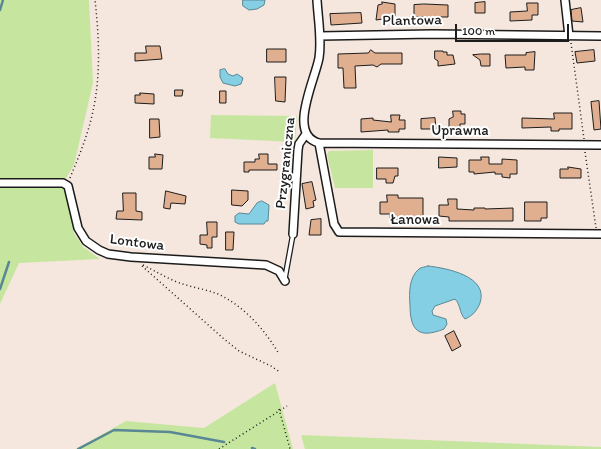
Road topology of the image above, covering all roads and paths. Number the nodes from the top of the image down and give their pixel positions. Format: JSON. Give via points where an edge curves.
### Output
{"nodes":[{"id":1,"x":95,"y":0,"type":"edge"},
{"id":2,"x":317,"y":0,"type":"edge"},
{"id":3,"x":565,"y":0,"type":"edge"},
{"id":4,"x":320,"y":36,"type":"junction"},
{"id":5,"x":570,"y":36,"type":"junction"},
{"id":6,"x":601,"y":36,"type":"edge"},
{"id":7,"x":306,"y":134,"type":"junction"},
{"id":8,"x":319,"y":143,"type":"junction"},
{"id":9,"x":601,"y":144,"type":"edge"},
{"id":10,"x":584,"y":145,"type":"junction"},
{"id":11,"x":0,"y":183,"type":"edge"},
{"id":12,"x":68,"y":186,"type":"junction"},
{"id":13,"x":293,"y":234,"type":"joint"},
{"id":14,"x":599,"y":234,"type":"edge"},
{"id":15,"x":285,"y":281,"type":"joint"},
{"id":16,"x":280,"y":354,"type":"dead end"},
{"id":17,"x":280,"y":372,"type":"dead end"},
{"id":18,"x":287,"y":406,"type":"dead end"},
{"id":19,"x":279,"y":409,"type":"junction"},
{"id":20,"x":219,"y":449,"type":"edge"},
{"id":21,"x":290,"y":449,"type":"edge"}],
"edges":[{"from":1,"to":12,"type":"path","via":[[98,31],[94,110],[82,152]]},
{"from":2,"to":4,"type":"street","name":"Przygraniczna"},
{"from":3,"to":5,"type":"street"},
{"from":4,"to":5,"type":"street","name":"Plantowa"},
{"from":4,"to":7,"type":"street","name":"Przygraniczna","via":[[319,58],[304,115],[303,126]]},
{"from":5,"to":6,"type":"street","name":"Plantowa"},
{"from":5,"to":10,"type":"path"},
{"from":7,"to":8,"type":"street","via":[[312,141]]},
{"from":7,"to":13,"type":"street","name":"Przygraniczna","via":[[298,150]]},
{"from":8,"to":10,"type":"street","name":"Uprawna"},
{"from":8,"to":14,"type":"street","name":"Łanowa","via":[[334,224],[339,232]]},
{"from":9,"to":10,"type":"street","name":"Uprawna"},
{"from":10,"to":14,"type":"path"},
{"from":11,"to":12,"type":"street","via":[[63,183]]},
{"from":12,"to":15,"type":"street","name":"Lontowa","via":[[78,228],[86,241],[108,254],[266,265],[278,271]]},
{"from":13,"to":15,"type":"lane","name":"Przygraniczna"},
{"from":16,"to":17,"type":"path","via":[[270,338],[233,302],[217,294],[175,281],[140,264],[224,339],[240,351]]},
{"from":18,"to":19,"type":"path"},
{"from":19,"to":20,"type":"path"},
{"from":19,"to":21,"type":"path"}]}
